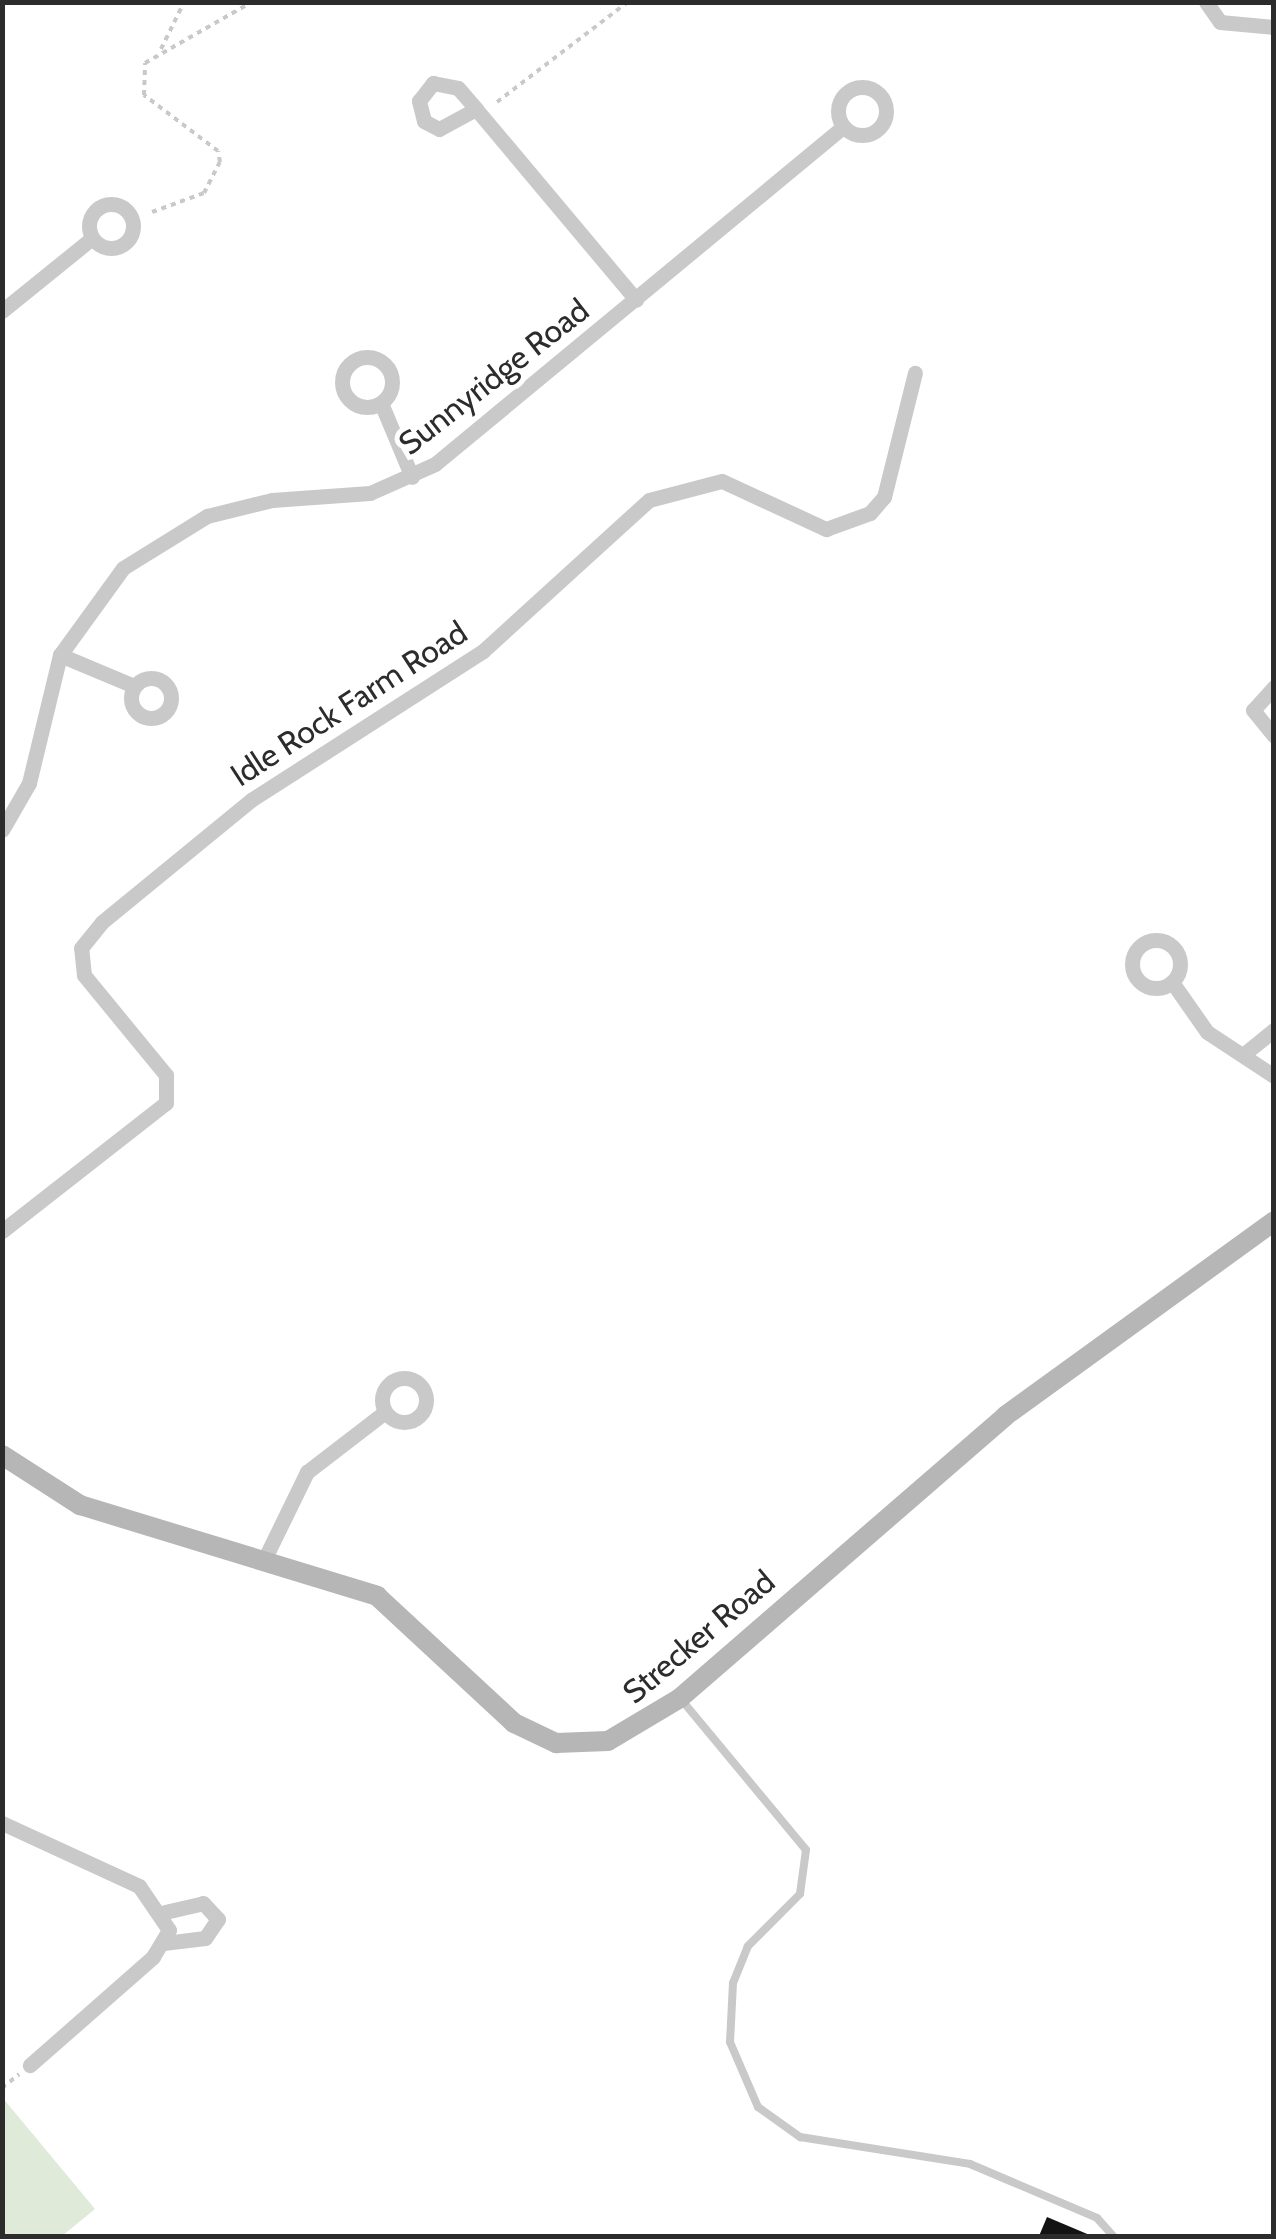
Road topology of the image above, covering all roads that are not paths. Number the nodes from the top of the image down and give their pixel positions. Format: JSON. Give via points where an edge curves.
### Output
{"nodes":[{"id":1,"x":1206,"y":2,"type":"edge"},
{"id":2,"x":1274,"y":27,"type":"edge"},
{"id":3,"x":476,"y":109,"type":"dead end"},
{"id":4,"x":844,"y":127,"type":"dead end"},
{"id":5,"x":92,"y":238,"type":"dead end"},
{"id":6,"x":636,"y":300,"type":"junction"},
{"id":7,"x":2,"y":311,"type":"edge"},
{"id":8,"x":915,"y":373,"type":"dead end"},
{"id":9,"x":381,"y":403,"type":"dead end"},
{"id":10,"x":412,"y":476,"type":"junction"},
{"id":11,"x":60,"y":655,"type":"junction"},
{"id":12,"x":134,"y":686,"type":"dead end"},
{"id":13,"x":1274,"y":687,"type":"edge"},
{"id":14,"x":1274,"y":736,"type":"edge"},
{"id":15,"x":2,"y":830,"type":"edge"},
{"id":16,"x":1172,"y":982,"type":"dead end"},
{"id":17,"x":1274,"y":1030,"type":"edge"},
{"id":18,"x":1244,"y":1054,"type":"junction"},
{"id":19,"x":1274,"y":1076,"type":"edge"},
{"id":20,"x":1274,"y":1222,"type":"edge"},
{"id":21,"x":2,"y":1230,"type":"edge"},
{"id":22,"x":386,"y":1412,"type":"dead end"},
{"id":23,"x":2,"y":1456,"type":"edge"},
{"id":24,"x":265,"y":1558,"type":"junction"},
{"id":25,"x":680,"y":1698,"type":"junction"},
{"id":26,"x":2,"y":1824,"type":"edge"},
{"id":27,"x":165,"y":1912,"type":"junction"},
{"id":28,"x":168,"y":1937,"type":"junction"},
{"id":29,"x":30,"y":2064,"type":"road end"},
{"id":30,"x":1113,"y":2236,"type":"edge"}],
"edges":[{"from":1,"to":2,"type":"street","via":[[1220,22]]},
{"from":3,"to":6,"type":"street"},
{"from":4,"to":6,"type":"street","name":"Sunnyridge Road"},
{"from":5,"to":7,"type":"street"},
{"from":6,"to":10,"type":"street","name":"Sunnyridge Road"},
{"from":8,"to":21,"type":"street","name":"Idle Rock Farm Road","via":[[884,497],[870,513],[826,529],[722,481],[649,500],[483,651],[250,800],[102,922],[80,948],[84,974],[166,1075],[166,1102]]},
{"from":9,"to":10,"type":"street"},
{"from":10,"to":11,"type":"street","name":"Sunnyridge Road","via":[[370,493],[236,507],[178,530],[104,588]]},
{"from":11,"to":12,"type":"street"},
{"from":11,"to":15,"type":"street","name":"Sunnyridge Road","via":[[29,783]]},
{"from":13,"to":14,"type":"street","via":[[1253,710]]},
{"from":16,"to":18,"type":"street","via":[[1208,1032]]},
{"from":17,"to":18,"type":"street"},
{"from":18,"to":19,"type":"street"},
{"from":20,"to":25,"type":"street","name":"Strecker Road","via":[[992,1426]]},
{"from":22,"to":24,"type":"street","via":[[307,1472]]},
{"from":23,"to":24,"type":"street","name":"Strecker Road","via":[[80,1505]]},
{"from":24,"to":25,"type":"street","name":"Strecker Road","via":[[377,1596],[418,1625],[514,1723],[556,1743],[608,1741]]},
{"from":25,"to":30,"type":"lane","via":[[806,1850],[800,1894],[748,1946],[733,1982],[730,2042],[758,2107],[800,2137],[970,2164],[1097,2218]]},
{"from":26,"to":27,"type":"street","via":[[107,1868]]},
{"from":27,"to":28,"type":"street"},
{"from":27,"to":28,"type":"street","via":[[203,1903],[218,1919],[204,1938]]},
{"from":28,"to":29,"type":"street"}]}
